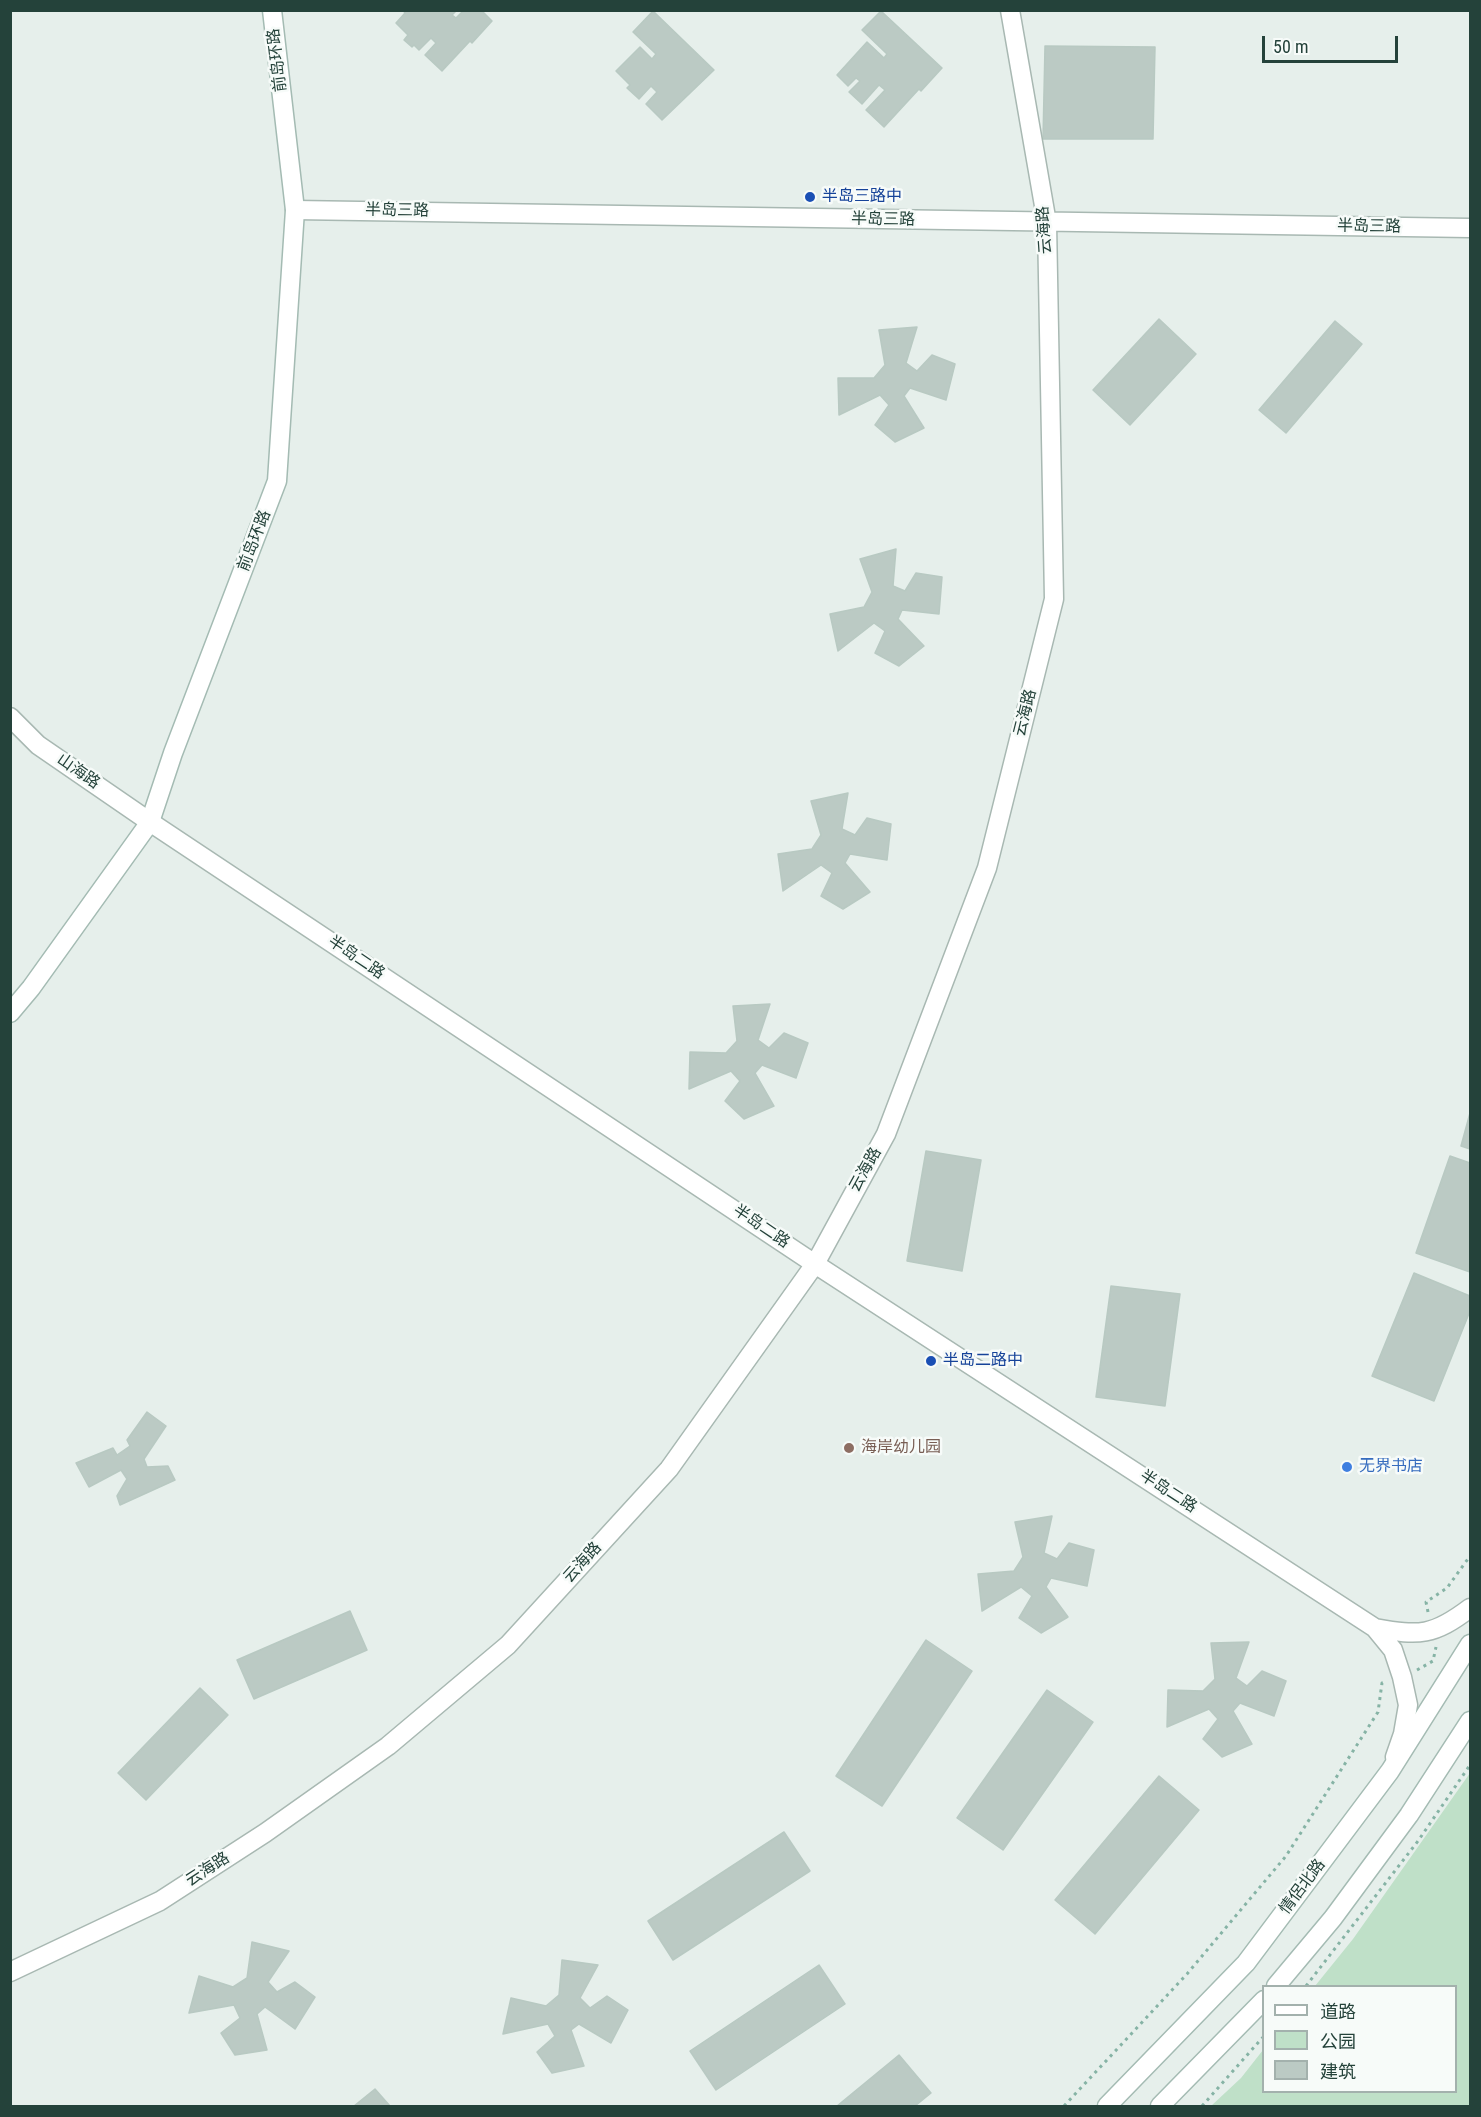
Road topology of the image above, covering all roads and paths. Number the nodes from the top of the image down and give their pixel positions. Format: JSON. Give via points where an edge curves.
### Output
{"nodes":[{"id":1,"x":272,"y":10,"type":"edge"},
{"id":2,"x":1011,"y":10,"type":"edge"},
{"id":3,"x":295,"y":210,"type":"junction"},
{"id":4,"x":1047,"y":223,"type":"junction"},
{"id":5,"x":1470,"y":228,"type":"edge"},
{"id":6,"x":10,"y":717,"type":"edge"},
{"id":7,"x":150,"y":822,"type":"junction"},
{"id":8,"x":10,"y":1013,"type":"edge"},
{"id":9,"x":815,"y":1264,"type":"junction"},
{"id":10,"x":1470,"y":1556,"type":"edge"},
{"id":11,"x":1470,"y":1608,"type":"edge"},
{"id":12,"x":1375,"y":1628,"type":"junction"},
{"id":13,"x":1433,"y":1630,"type":"junction"},
{"id":14,"x":1470,"y":1644,"type":"edge"},
{"id":15,"x":1402,"y":1677,"type":"junction"},
{"id":16,"x":1470,"y":1721,"type":"edge"},
{"id":17,"x":1470,"y":1765,"type":"edge"},
{"id":18,"x":1390,"y":1771,"type":"junction"},
{"id":19,"x":10,"y":1972,"type":"edge"},
{"id":20,"x":1277,"y":1985,"type":"edge"},
{"id":21,"x":1307,"y":1985,"type":"edge"},
{"id":22,"x":1262,"y":2001,"type":"edge"},
{"id":23,"x":1262,"y":2037,"type":"edge"},
{"id":24,"x":1064,"y":2106,"type":"edge"},
{"id":25,"x":1107,"y":2106,"type":"edge"},
{"id":26,"x":1160,"y":2106,"type":"edge"},
{"id":27,"x":1202,"y":2106,"type":"edge"}],
"edges":[{"from":1,"to":3,"type":"street","name":"前岛环路"},
{"from":2,"to":4,"type":"street","name":"云海路"},
{"from":3,"to":4,"type":"street","name":"半岛三路"},
{"from":3,"to":7,"type":"street","name":"前岛环路","via":[[278,481]]},
{"from":4,"to":5,"type":"street","name":"半岛三路"},
{"from":4,"to":9,"type":"street","name":"云海路","via":[[1054,599],[987,868],[886,1134]]},
{"from":6,"to":7,"type":"street","name":"山海路","via":[[38,745]]},
{"from":7,"to":8,"type":"street","name":"前岛环路"},
{"from":7,"to":9,"type":"street","name":"半岛二路"},
{"from":9,"to":12,"type":"street","name":"半岛二路"},
{"from":9,"to":19,"type":"street","name":"云海路","via":[[669,1469],[508,1645],[388,1746],[265,1833],[160,1901]]},
{"from":10,"to":13,"type":"path","via":[[1447,1588],[1426,1602]]},
{"from":11,"to":13,"type":"street"},
{"from":12,"to":13,"type":"street","via":[[1410,1634]]},
{"from":12,"to":15,"type":"street","via":[[1392,1650]]},
{"from":13,"to":15,"type":"path","via":[[1433,1661]]},
{"from":14,"to":18,"type":"street","name":"情侶北路"},
{"from":15,"to":18,"type":"street","via":[[1408,1705]]},
{"from":15,"to":24,"type":"path","via":[[1382,1683],[1378,1712],[1286,1856],[1187,1974]]},
{"from":16,"to":20,"type":"street","via":[[1409,1815],[1333,1918]]},
{"from":17,"to":21,"type":"path","via":[[1418,1841]]},
{"from":18,"to":25,"type":"street","name":"情侶北路","via":[[1246,1964]]},
{"from":22,"to":26,"type":"street"},
{"from":23,"to":27,"type":"path"}]}
